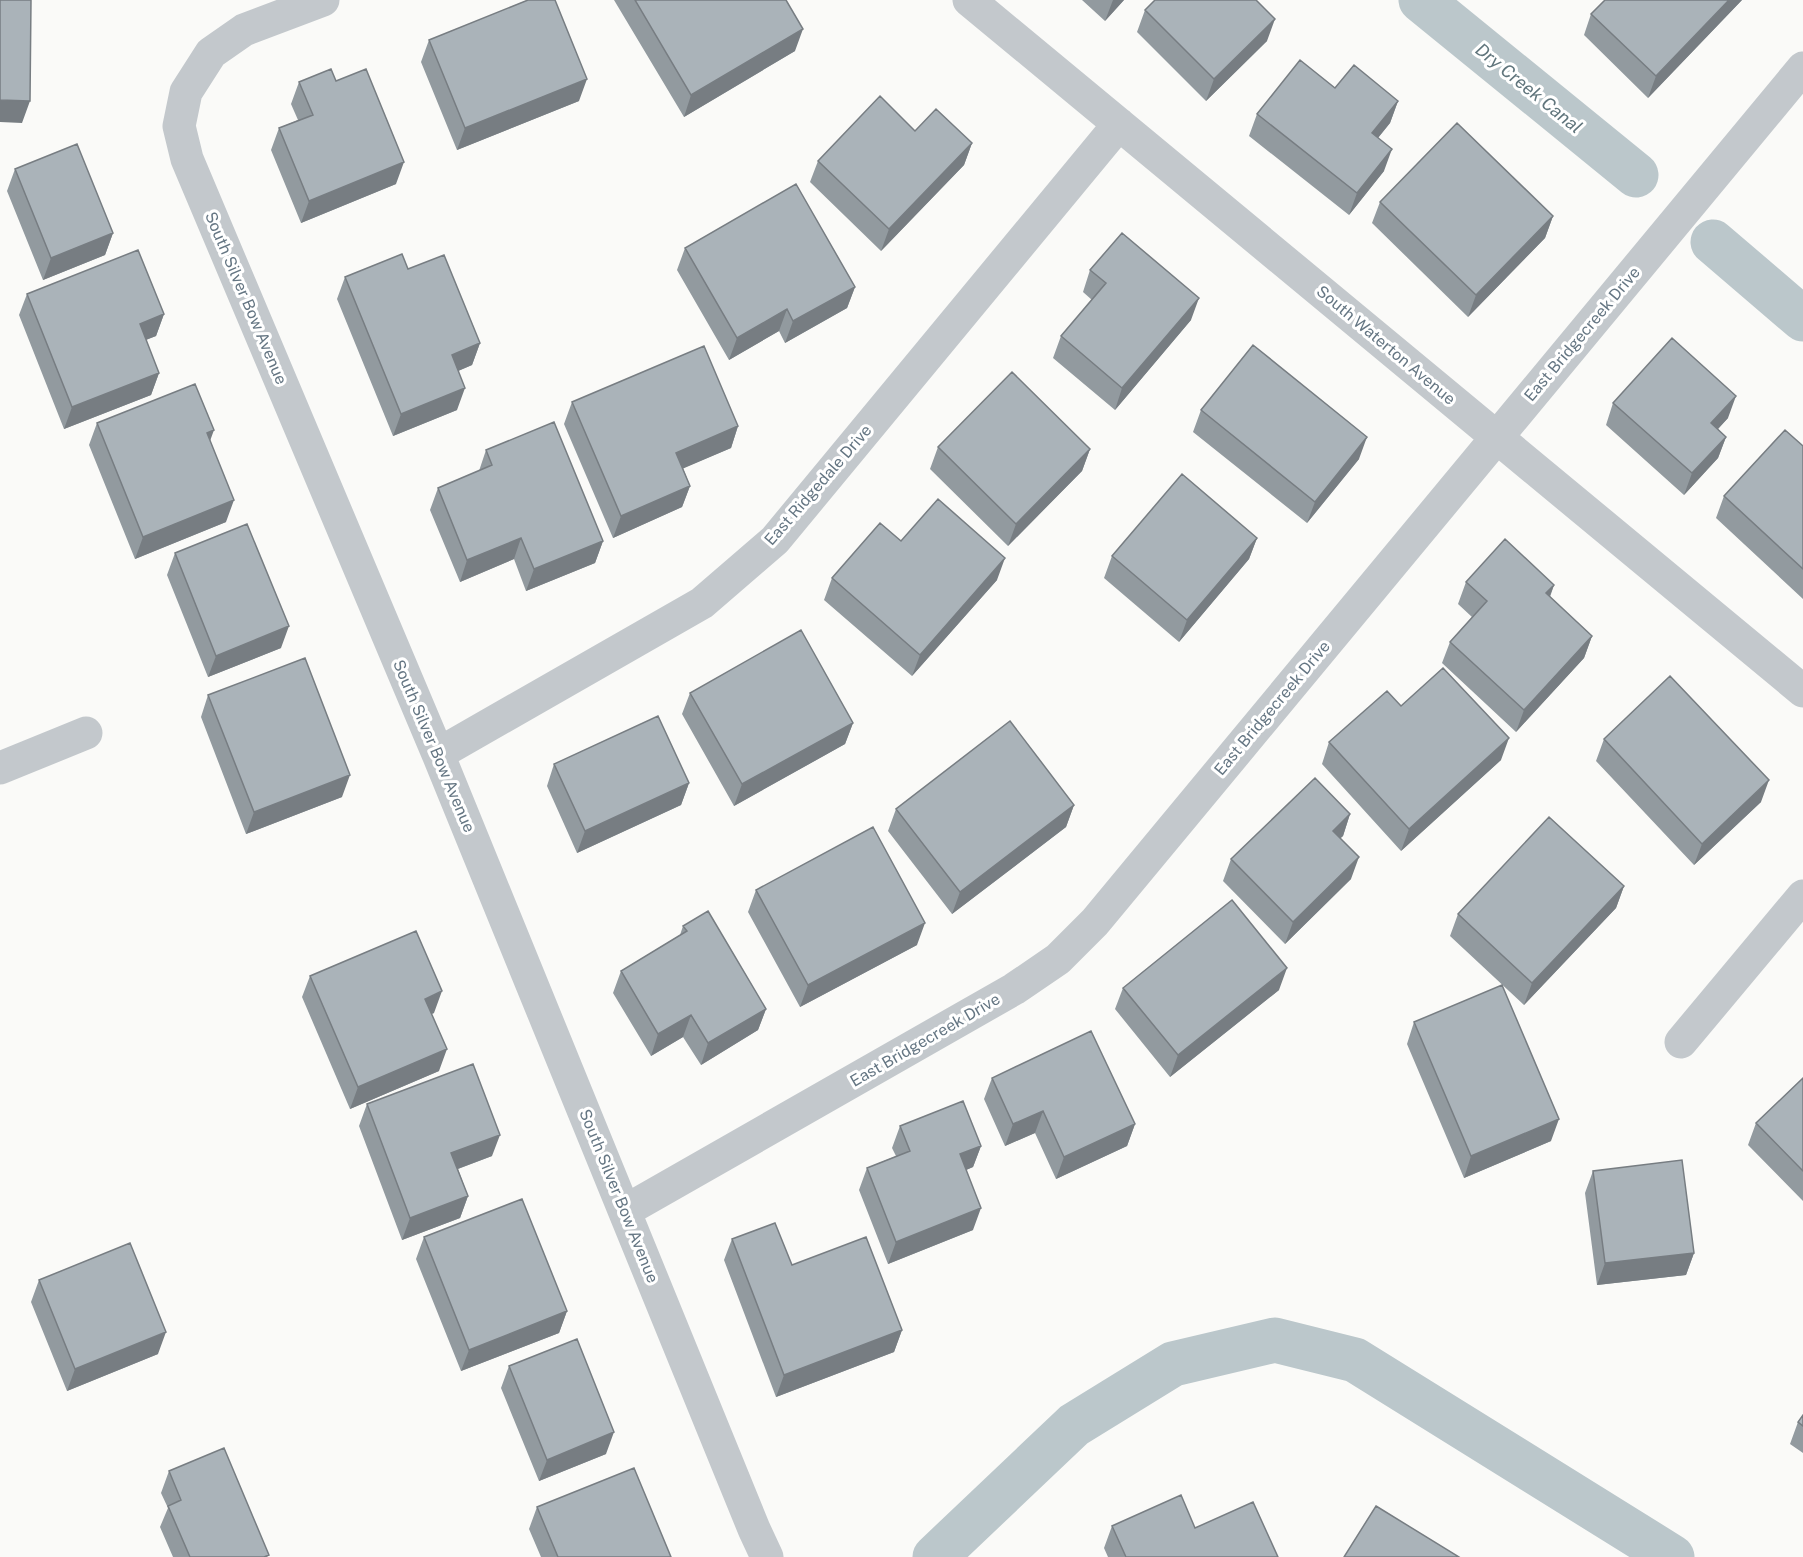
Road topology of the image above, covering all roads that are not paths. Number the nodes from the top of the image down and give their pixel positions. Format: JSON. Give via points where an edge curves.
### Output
{"nodes":[{"id":1,"x":323,"y":0,"type":"edge"},
{"id":2,"x":969,"y":0,"type":"edge"},
{"id":3,"x":1803,"y":68,"type":"edge"},
{"id":4,"x":1119,"y":124,"type":"junction"},
{"id":5,"x":1497,"y":437,"type":"junction"},
{"id":6,"x":1803,"y":691,"type":"edge"},
{"id":7,"x":86,"y":733,"type":"dead end"},
{"id":8,"x":438,"y":754,"type":"junction"},
{"id":9,"x":0,"y":768,"type":"edge"},
{"id":10,"x":1803,"y":896,"type":"edge"},
{"id":11,"x":1681,"y":1042,"type":"dead end"},
{"id":12,"x":625,"y":1211,"type":"junction"},
{"id":13,"x":768,"y":1557,"type":"edge"}],
"edges":[{"from":1,"to":8,"type":"street","name":"South Silver Bow Avenue","via":[[244,30],[211,53],[186,92],[179,126],[187,159]]},
{"from":2,"to":4,"type":"street","name":"South Waterton Avenue"},
{"from":3,"to":5,"type":"street","name":"East Bridgecreek Drive"},
{"from":4,"to":5,"type":"street","name":"South Waterton Avenue"},
{"from":4,"to":8,"type":"street","name":"East Ridgedale Drive","via":[[775,540],[702,603]]},
{"from":5,"to":6,"type":"street","name":"South Waterton Avenue"},
{"from":5,"to":12,"type":"street","name":"East Bridgecreek Drive","via":[[1095,922],[1058,959],[1014,989]]},
{"from":7,"to":9,"type":"street"},
{"from":8,"to":12,"type":"street","name":"South Silver Bow Avenue"},
{"from":10,"to":11,"type":"street"},
{"from":12,"to":13,"type":"street","name":"South Silver Bow Avenue"}]}
